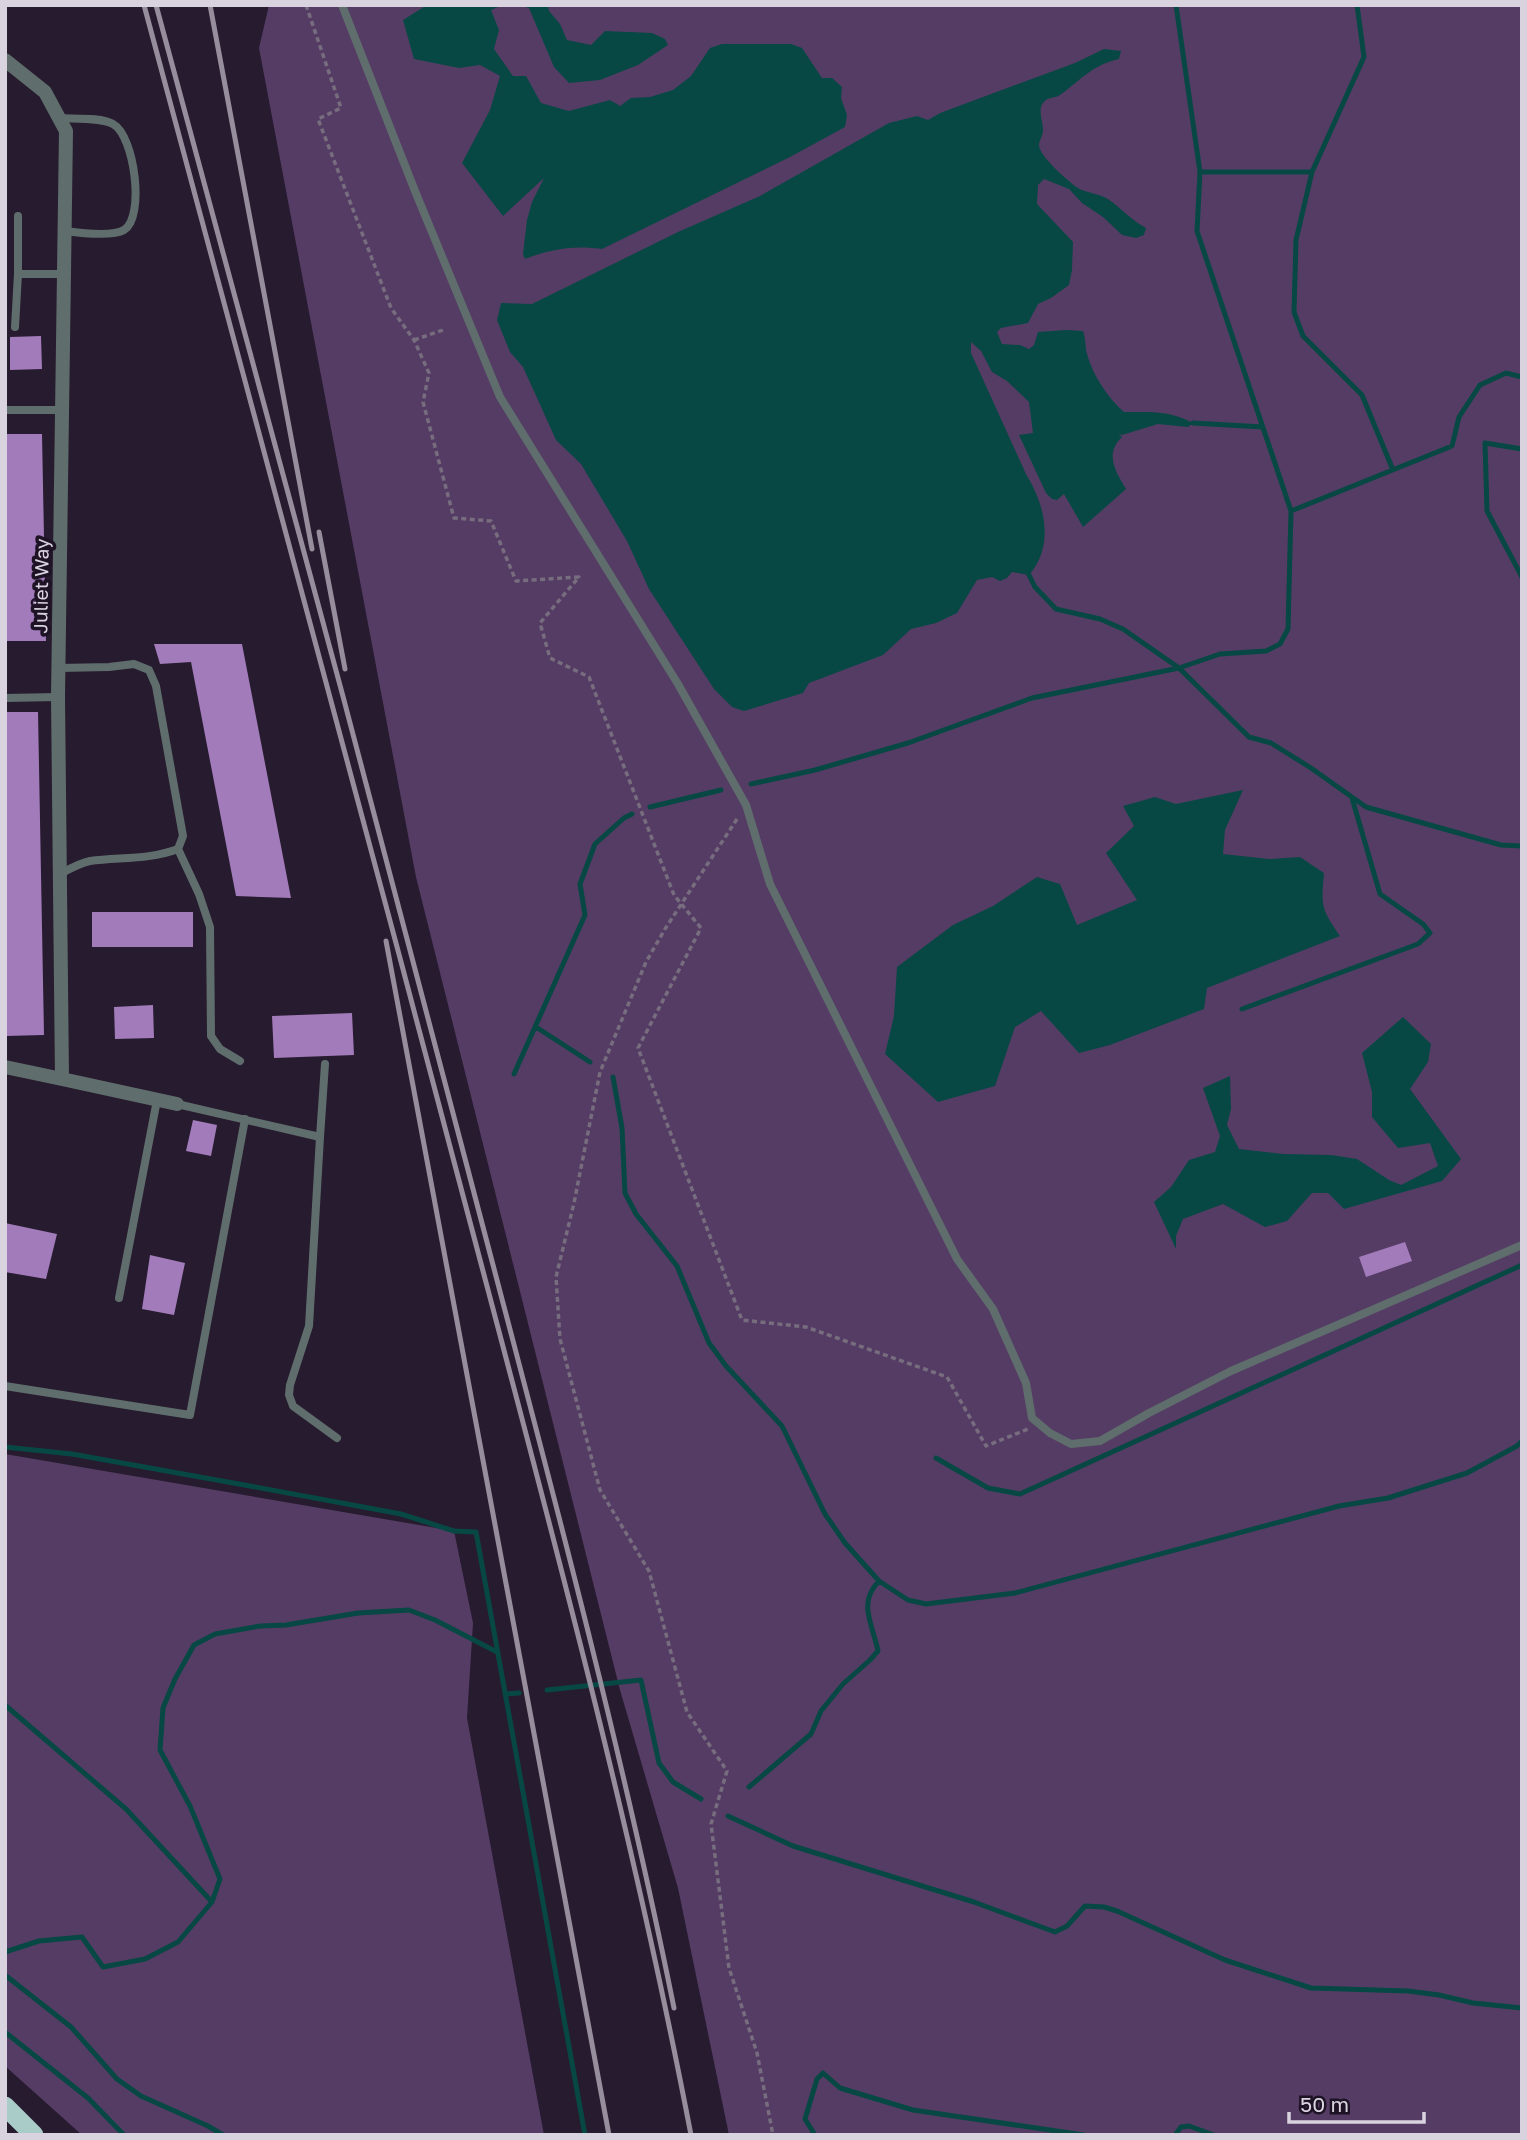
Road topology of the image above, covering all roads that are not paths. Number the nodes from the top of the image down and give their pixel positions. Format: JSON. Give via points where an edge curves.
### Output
{"nodes":[{"id":1,"x":342,"y":5,"type":"edge"},
{"id":2,"x":5,"y":60,"type":"edge"},
{"id":3,"x":59,"y":118,"type":"junction"},
{"id":4,"x":18,"y":216,"type":"dead end"},
{"id":5,"x":65,"y":231,"type":"junction"},
{"id":6,"x":18,"y":274,"type":"junction"},
{"id":7,"x":64,"y":274,"type":"junction"},
{"id":8,"x":15,"y":327,"type":"dead end"},
{"id":9,"x":5,"y":410,"type":"edge"},
{"id":10,"x":62,"y":410,"type":"junction"},
{"id":11,"x":59,"y":668,"type":"junction"},
{"id":12,"x":58,"y":697,"type":"junction"},
{"id":13,"x":5,"y":698,"type":"edge"},
{"id":14,"x":178,"y":849,"type":"junction"},
{"id":15,"x":60,"y":874,"type":"junction"},
{"id":16,"x":240,"y":1061,"type":"dead end"},
{"id":17,"x":325,"y":1064,"type":"dead end"},
{"id":18,"x":5,"y":1067,"type":"edge"},
{"id":19,"x":62,"y":1079,"type":"junction"},
{"id":20,"x":157,"y":1100,"type":"junction"},
{"id":21,"x":177,"y":1104,"type":"joint"},
{"id":22,"x":245,"y":1119,"type":"junction"},
{"id":23,"x":320,"y":1137,"type":"junction"},
{"id":24,"x":1522,"y":1245,"type":"edge"},
{"id":25,"x":119,"y":1298,"type":"dead end"},
{"id":26,"x":5,"y":1386,"type":"edge"},
{"id":27,"x":337,"y":1438,"type":"dead end"},
{"id":28,"x":5,"y":2106,"type":"edge"},
{"id":29,"x":34,"y":2135,"type":"edge"}],
"edges":[{"from":1,"to":24,"type":"lane","via":[[500,397],[678,684],[746,805],[770,884],[957,1259],[993,1309],[1026,1383],[1032,1418],[1071,1444],[1100,1441],[1231,1371]]},
{"from":2,"to":3,"type":"street","name":"Juliet Way","via":[[45,92]]},
{"from":3,"to":5,"type":"street","name":"Juliet Way","via":[[66,131]]},
{"from":3,"to":5,"type":"lane","via":[[114,124],[130,148],[135,174],[134,215],[123,231]]},
{"from":4,"to":6,"type":"lane"},
{"from":5,"to":7,"type":"street","name":"Juliet Way"},
{"from":6,"to":7,"type":"lane"},
{"from":6,"to":8,"type":"lane"},
{"from":7,"to":10,"type":"street","name":"Juliet Way"},
{"from":9,"to":10,"type":"lane"},
{"from":10,"to":11,"type":"street","name":"Juliet Way"},
{"from":11,"to":12,"type":"street","name":"Juliet Way"},
{"from":11,"to":14,"type":"lane","via":[[134,664],[149,670],[156,686],[183,836]]},
{"from":12,"to":13,"type":"lane"},
{"from":12,"to":15,"type":"street","name":"Juliet Way"},
{"from":14,"to":15,"type":"lane","via":[[144,858],[87,861]]},
{"from":14,"to":16,"type":"lane","via":[[210,927],[211,1036],[220,1049]]},
{"from":15,"to":19,"type":"street","name":"Juliet Way"},
{"from":17,"to":23,"type":"lane"},
{"from":18,"to":19,"type":"street"},
{"from":19,"to":20,"type":"street"},
{"from":20,"to":21,"type":"street"},
{"from":20,"to":25,"type":"lane"},
{"from":21,"to":22,"type":"lane"},
{"from":22,"to":23,"type":"lane"},
{"from":22,"to":26,"type":"lane","via":[[190,1415]]},
{"from":23,"to":27,"type":"lane","via":[[309,1326],[289,1395],[293,1406]]},
{"from":28,"to":29,"type":"highway"}]}
